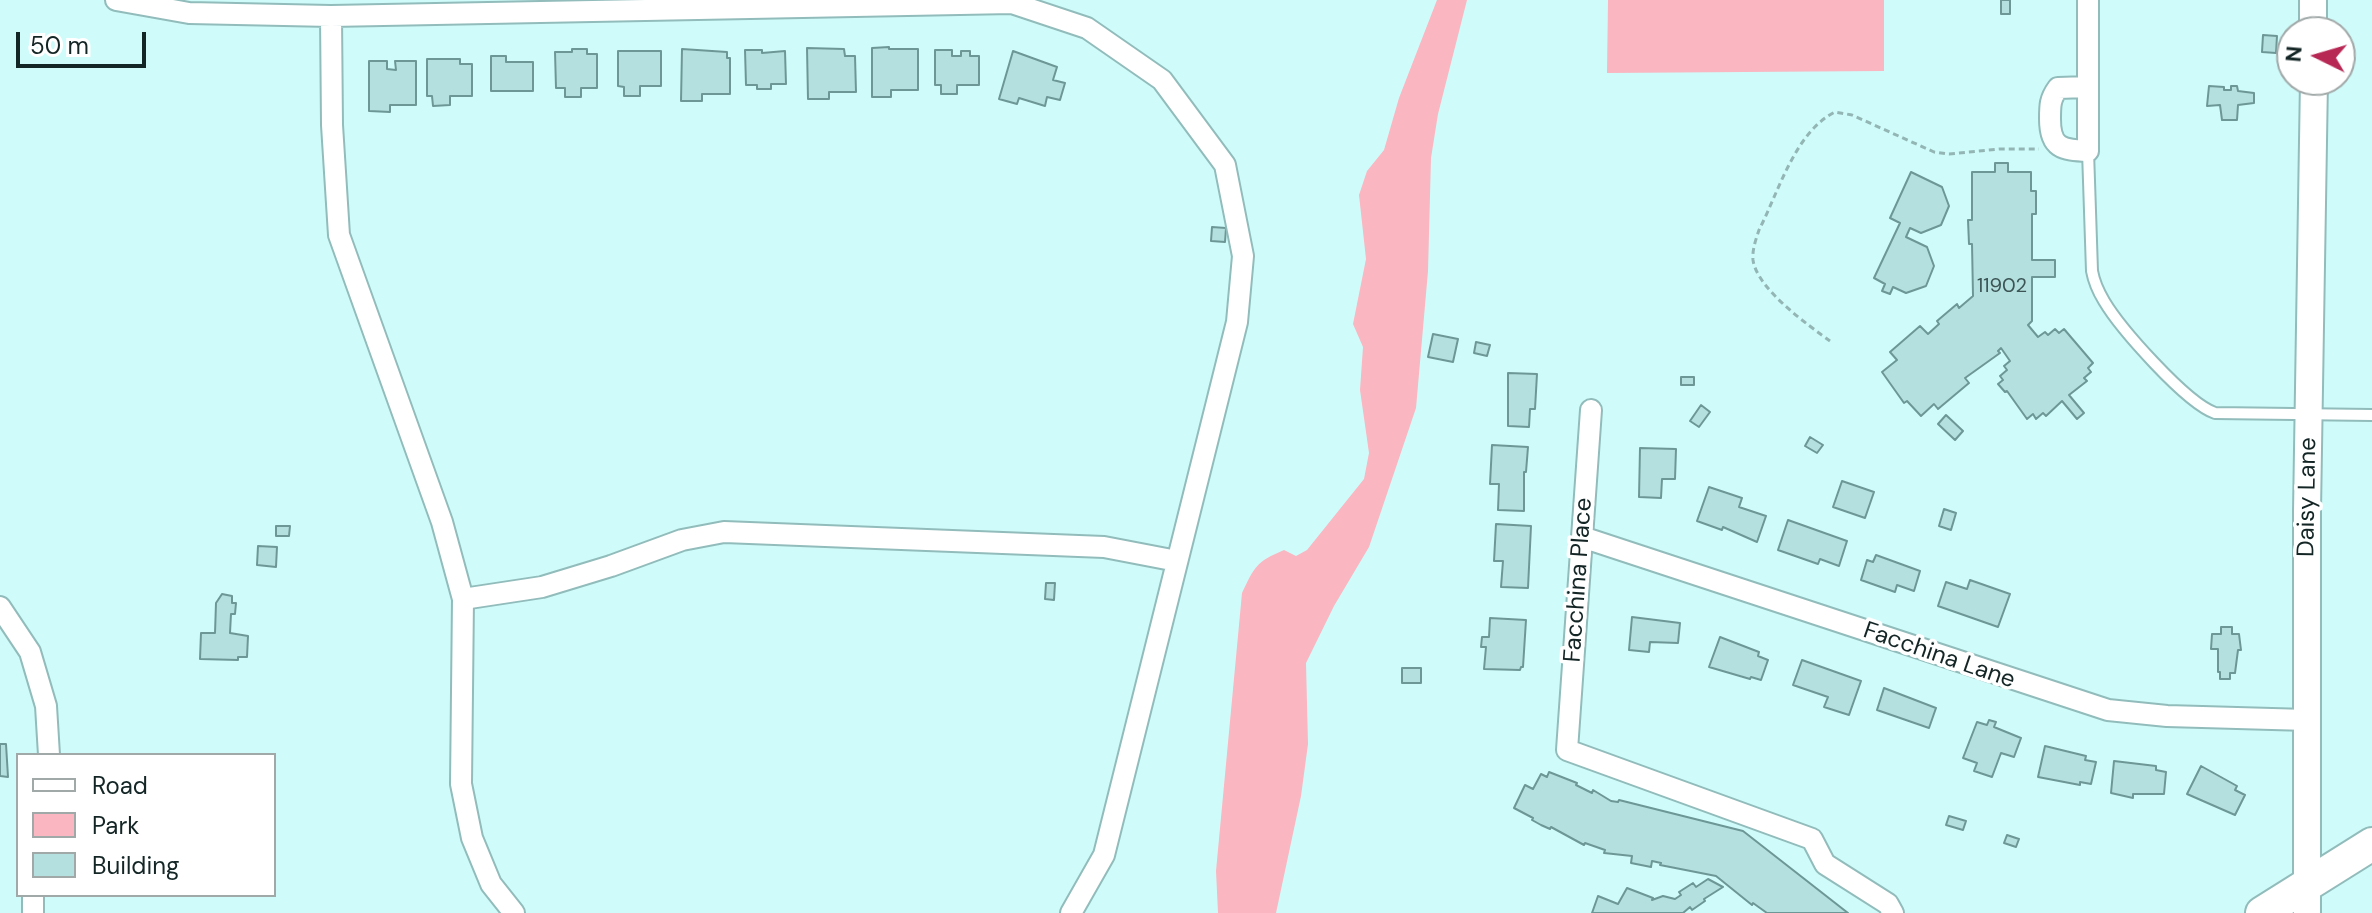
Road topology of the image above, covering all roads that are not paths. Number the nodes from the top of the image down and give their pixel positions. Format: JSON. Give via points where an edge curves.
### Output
{"nodes":[{"id":1,"x":116,"y":0,"type":"edge"},
{"id":2,"x":2088,"y":0,"type":"edge"},
{"id":3,"x":331,"y":16,"type":"junction"},
{"id":4,"x":2087,"y":87,"type":"junction"},
{"id":5,"x":2314,"y":96,"type":"edge"},
{"id":6,"x":2088,"y":151,"type":"junction"},
{"id":7,"x":1591,"y":410,"type":"dead end"},
{"id":8,"x":2309,"y":415,"type":"junction"},
{"id":9,"x":2372,"y":415,"type":"edge"},
{"id":10,"x":1582,"y":537,"type":"junction"},
{"id":11,"x":1177,"y":561,"type":"junction"},
{"id":12,"x":463,"y":599,"type":"junction"},
{"id":13,"x":0,"y":607,"type":"edge"},
{"id":14,"x":2307,"y":720,"type":"junction"},
{"id":15,"x":49,"y":753,"type":"edge"},
{"id":16,"x":2372,"y":844,"type":"edge"},
{"id":17,"x":2306,"y":900,"type":"edge"},
{"id":18,"x":514,"y":913,"type":"edge"},
{"id":19,"x":1071,"y":913,"type":"edge"},
{"id":20,"x":1893,"y":913,"type":"edge"},
{"id":21,"x":2262,"y":913,"type":"edge"}],
"edges":[{"from":1,"to":3,"type":"street","via":[[189,13]]},
{"from":2,"to":4,"type":"street"},
{"from":3,"to":11,"type":"street","via":[[1012,3],[1087,28],[1162,80],[1225,165],[1243,256],[1237,322]]},
{"from":3,"to":12,"type":"street","via":[[339,235],[442,522]]},
{"from":4,"to":6,"type":"street"},
{"from":4,"to":6,"type":"street","via":[[2058,88],[2051,99],[2050,133],[2062,148]]},
{"from":5,"to":8,"type":"street","name":"Daisy Lane"},
{"from":6,"to":8,"type":"lane","via":[[2095,285],[2105,304],[2196,403],[2215,413]]},
{"from":7,"to":10,"type":"street","name":"Facchina Place"},
{"from":8,"to":9,"type":"lane"},
{"from":8,"to":14,"type":"street","name":"Daisy Lane"},
{"from":10,"to":14,"type":"street","name":"Facchina Lane","via":[[2108,710]]},
{"from":10,"to":20,"type":"street","name":"Facchina Place","via":[[1567,750],[1812,839],[1825,864],[1888,904]]},
{"from":11,"to":12,"type":"street","via":[[1104,547],[724,532],[682,540],[542,587]]},
{"from":11,"to":19,"type":"street","via":[[1104,855]]},
{"from":12,"to":18,"type":"street","via":[[461,784],[472,838],[491,884]]},
{"from":13,"to":15,"type":"street","via":[[30,652],[46,706]]},
{"from":14,"to":17,"type":"street","name":"Daisy Lane"},
{"from":16,"to":17,"type":"main road"},
{"from":17,"to":21,"type":"main road"}]}
